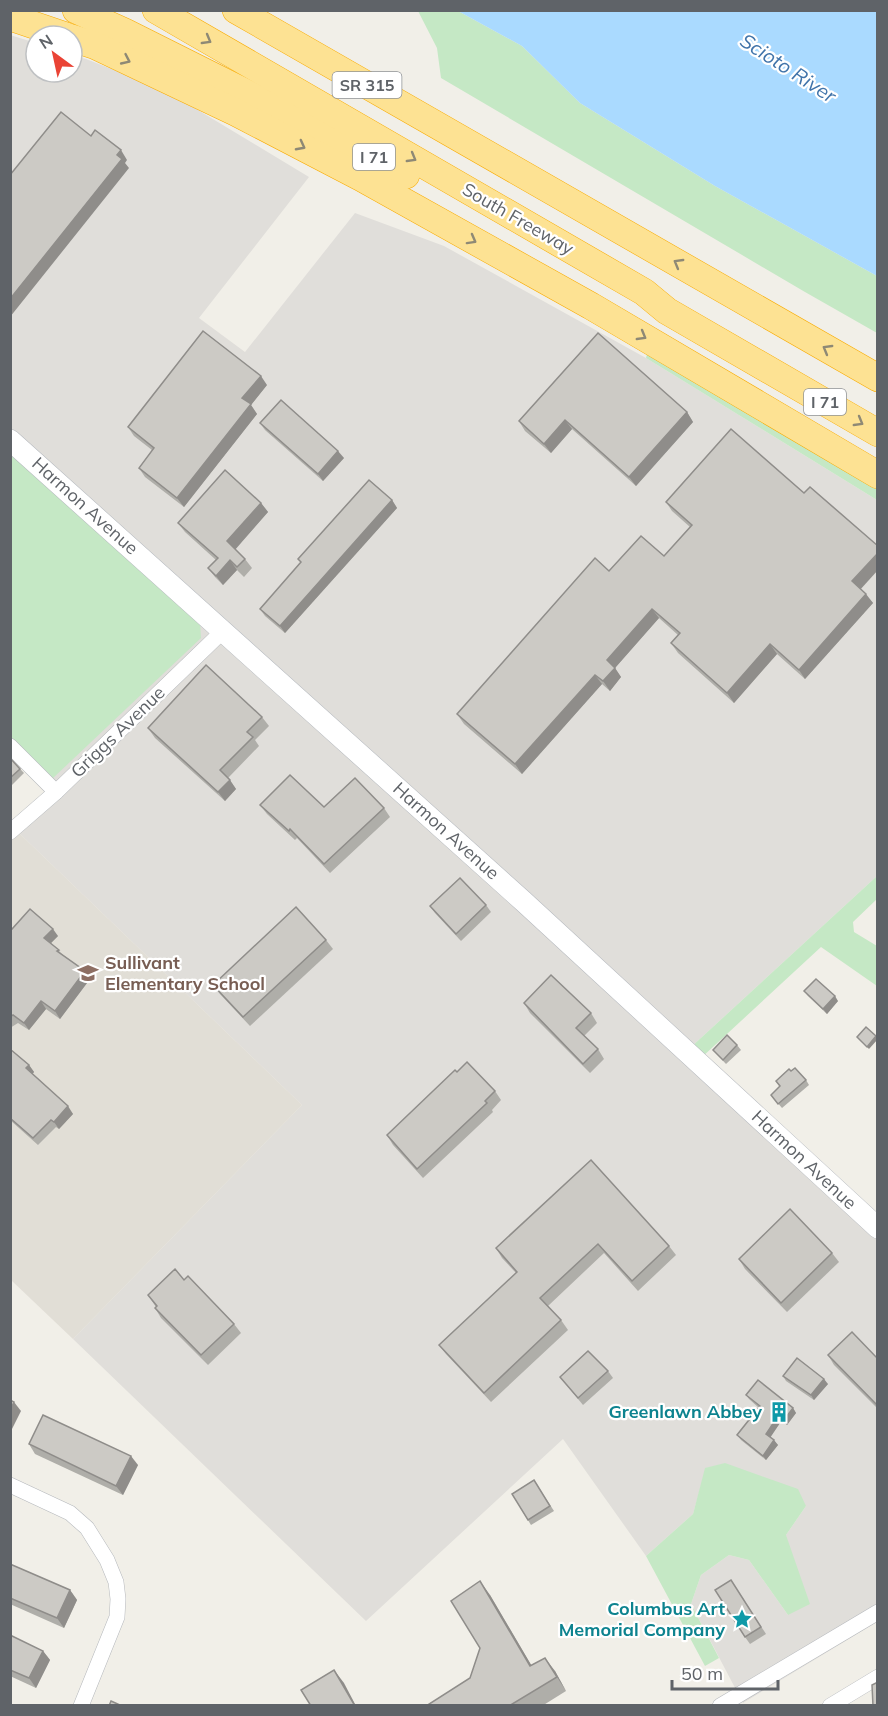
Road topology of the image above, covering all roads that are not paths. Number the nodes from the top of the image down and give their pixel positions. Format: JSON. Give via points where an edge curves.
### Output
{"nodes":[{"id":1,"x":76,"y":10,"type":"edge"},
{"id":2,"x":156,"y":10,"type":"edge"},
{"id":3,"x":236,"y":10,"type":"edge"},
{"id":4,"x":274,"y":10,"type":"edge"},
{"id":5,"x":10,"y":17,"type":"edge"},
{"id":6,"x":31,"y":24,"type":"edge"},
{"id":7,"x":84,"y":42,"type":"edge"},
{"id":8,"x":498,"y":160,"type":"junction"},
{"id":9,"x":667,"y":311,"type":"junction"},
{"id":10,"x":878,"y":378,"type":"edge"},
{"id":11,"x":878,"y":433,"type":"edge"},
{"id":12,"x":10,"y":440,"type":"edge"},
{"id":13,"x":878,"y":475,"type":"edge"},
{"id":14,"x":224,"y":630,"type":"junction"},
{"id":15,"x":10,"y":746,"type":"edge"},
{"id":16,"x":56,"y":792,"type":"junction"},
{"id":17,"x":10,"y":832,"type":"edge"},
{"id":18,"x":878,"y":1228,"type":"edge"},
{"id":19,"x":10,"y":1485,"type":"edge"},
{"id":20,"x":878,"y":1612,"type":"edge"},
{"id":21,"x":878,"y":1677,"type":"edge"},
{"id":22,"x":81,"y":1706,"type":"edge"},
{"id":23,"x":720,"y":1706,"type":"edge"},
{"id":24,"x":830,"y":1706,"type":"edge"}],
"edges":[{"from":1,"to":9,"type":"highway","number":"I 71","via":[[366,153],[636,303]]},
{"from":2,"to":9,"type":"highway","name":"South Freeway","number":"SR 315","one_way":true,"via":[[634,286]]},
{"from":3,"to":8,"type":"highway","number":"SR 315"},
{"from":4,"to":8,"type":"highway","number":"I 71"},
{"from":5,"to":6,"type":"highway"},
{"from":7,"to":13,"type":"highway","one_way":true,"via":[[235,112],[360,177],[591,306]]},
{"from":10,"to":8,"type":"highway","number":"I 71","one_way":true},
{"from":9,"to":11,"type":"highway","name":"South Freeway","number":"I 71","one_way":true},
{"from":12,"to":14,"type":"main road","name":"Harmon Avenue"},
{"from":14,"to":16,"type":"street","name":"Griggs Avenue"},
{"from":14,"to":18,"type":"main road","name":"Harmon Avenue"},
{"from":15,"to":16,"type":"street"},
{"from":16,"to":17,"type":"street","name":"Griggs Avenue"},
{"from":19,"to":22,"type":"street","via":[[70,1513],[87,1528],[116,1582],[117,1617]]},
{"from":20,"to":23,"type":"street"},
{"from":21,"to":24,"type":"street"}]}
